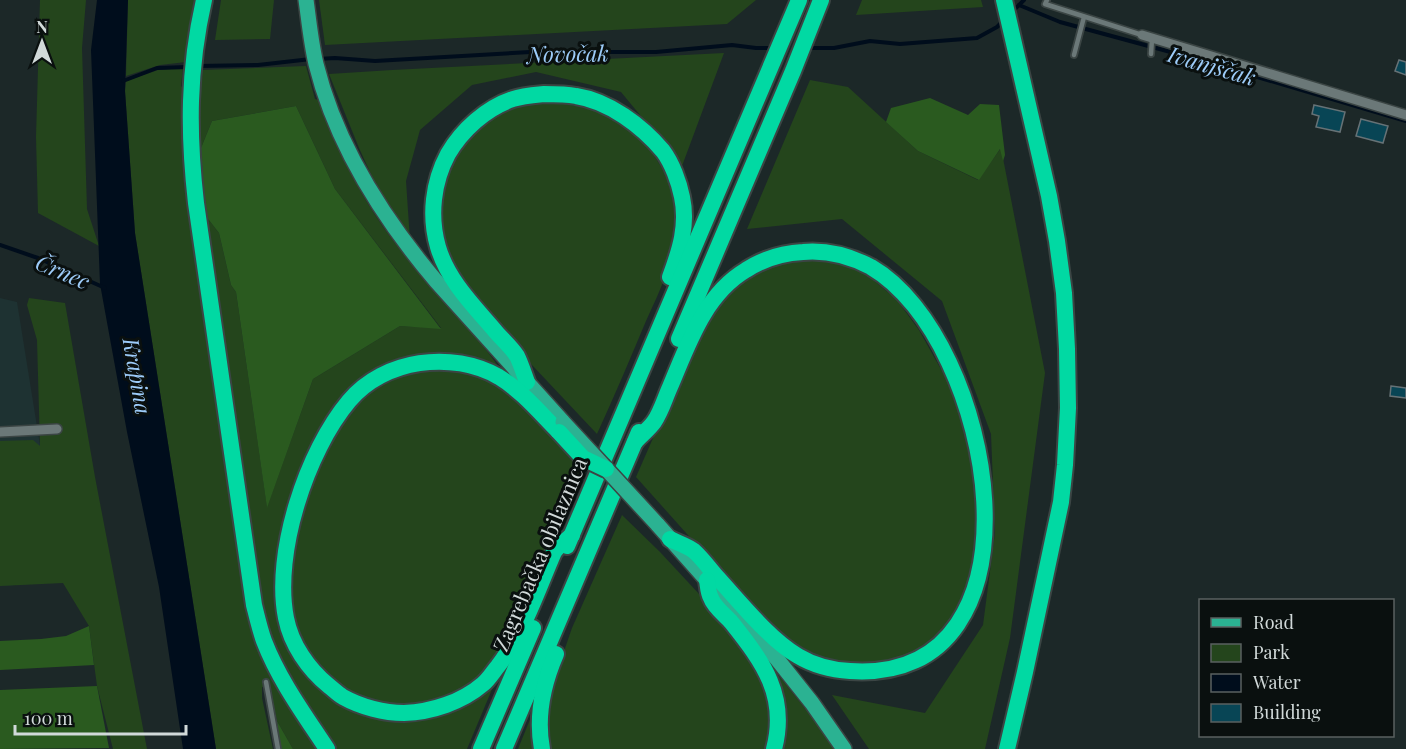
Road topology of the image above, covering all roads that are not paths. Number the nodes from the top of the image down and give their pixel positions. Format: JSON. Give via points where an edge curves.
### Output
{"nodes":[{"id":1,"x":204,"y":0,"type":"edge"},
{"id":2,"x":306,"y":0,"type":"edge"},
{"id":3,"x":1005,"y":0,"type":"edge"},
{"id":4,"x":1047,"y":0,"type":"edge"},
{"id":5,"x":819,"y":6,"type":"edge"},
{"id":6,"x":796,"y":7,"type":"edge"},
{"id":7,"x":1084,"y":18,"type":"junction"},
{"id":8,"x":1142,"y":35,"type":"joint"},
{"id":9,"x":1152,"y":39,"type":"junction"},
{"id":10,"x":1151,"y":54,"type":"dead end"},
{"id":11,"x":1074,"y":55,"type":"dead end"},
{"id":12,"x":1406,"y":115,"type":"edge"},
{"id":13,"x":639,"y":377,"type":"junction"},
{"id":14,"x":527,"y":382,"type":"junction"},
{"id":15,"x":561,"y":427,"type":"junction"},
{"id":16,"x":57,"y":429,"type":"dead end"},
{"id":17,"x":0,"y":432,"type":"edge"},
{"id":18,"x":635,"y":442,"type":"junction"},
{"id":19,"x":606,"y":469,"type":"joint"},
{"id":20,"x":572,"y":535,"type":"junction"},
{"id":21,"x":670,"y":539,"type":"junction"},
{"id":22,"x":587,"y":555,"type":"junction"},
{"id":23,"x":707,"y":580,"type":"junction"},
{"id":24,"x":266,"y":682,"type":"dead end"},
{"id":25,"x":278,"y":749,"type":"edge"},
{"id":26,"x":327,"y":749,"type":"edge"},
{"id":27,"x":481,"y":749,"type":"edge"},
{"id":28,"x":504,"y":749,"type":"edge"},
{"id":29,"x":542,"y":749,"type":"edge"},
{"id":30,"x":774,"y":749,"type":"edge"},
{"id":31,"x":844,"y":749,"type":"edge"},
{"id":32,"x":1007,"y":749,"type":"edge"}],
"edges":[{"from":1,"to":26,"type":"highway","via":[[194,50],[191,158],[254,605],[273,662]]},
{"from":2,"to":14,"type":"main road","via":[[315,62],[325,94],[346,147],[377,202],[424,267]]},
{"from":3,"to":32,"type":"highway","via":[[1057,241],[1064,292],[1068,408],[1061,502]]},
{"from":4,"to":7,"type":"lane","via":[[1045,4]]},
{"from":5,"to":18,"type":"highway","name":"Zagrebačka obilaznica"},
{"from":6,"to":13,"type":"highway","name":"Zagrebačka obilaznica"},
{"from":7,"to":8,"type":"lane"},
{"from":7,"to":11,"type":"lane"},
{"from":8,"to":9,"type":"street"},
{"from":9,"to":10,"type":"lane"},
{"from":9,"to":12,"type":"street"},
{"from":13,"to":14,"type":"highway","via":[[643,341],[676,262],[684,232],[682,196],[674,171],[664,153],[634,122],[604,105],[578,96],[536,94],[497,106],[473,123],[440,169],[434,196],[434,224],[445,265],[458,289],[517,356]]},
{"from":13,"to":20,"type":"highway","name":"Zagrebačka obilaznica"},
{"from":14,"to":15,"type":"main road"},
{"from":15,"to":19,"type":"highway","bridge":true,"via":[[583,458]]},
{"from":15,"to":20,"type":"highway","via":[[497,376],[450,361],[403,366],[368,384],[337,417],[296,504],[285,564],[286,619],[298,650],[312,669],[343,697],[389,713],[441,707],[469,695],[501,662],[515,641],[554,552]]},
{"from":16,"to":17,"type":"street"},
{"from":18,"to":21,"type":"highway","via":[[656,420],[712,300],[745,270],[789,253],[813,251],[850,258],[888,280],[928,325],[965,402],[983,480],[984,544],[980,571],[960,620],[922,658],[889,670],[850,671],[798,656],[761,625],[692,549]]},
{"from":18,"to":22,"type":"highway","name":"Zagrebačka obilaznica"},
{"from":19,"to":21,"type":"main road","bridge":true},
{"from":20,"to":27,"type":"highway","name":"Zagrebačka obilaznica"},
{"from":21,"to":23,"type":"main road"},
{"from":22,"to":28,"type":"highway","name":"Zagrebačka obilaznica"},
{"from":22,"to":29,"type":"highway","via":[[587,582],[546,681],[541,704]]},
{"from":23,"to":30,"type":"highway","via":[[711,599],[767,672],[777,698]]},
{"from":23,"to":31,"type":"main road","via":[[777,659]]},
{"from":24,"to":25,"type":"lane"}]}
